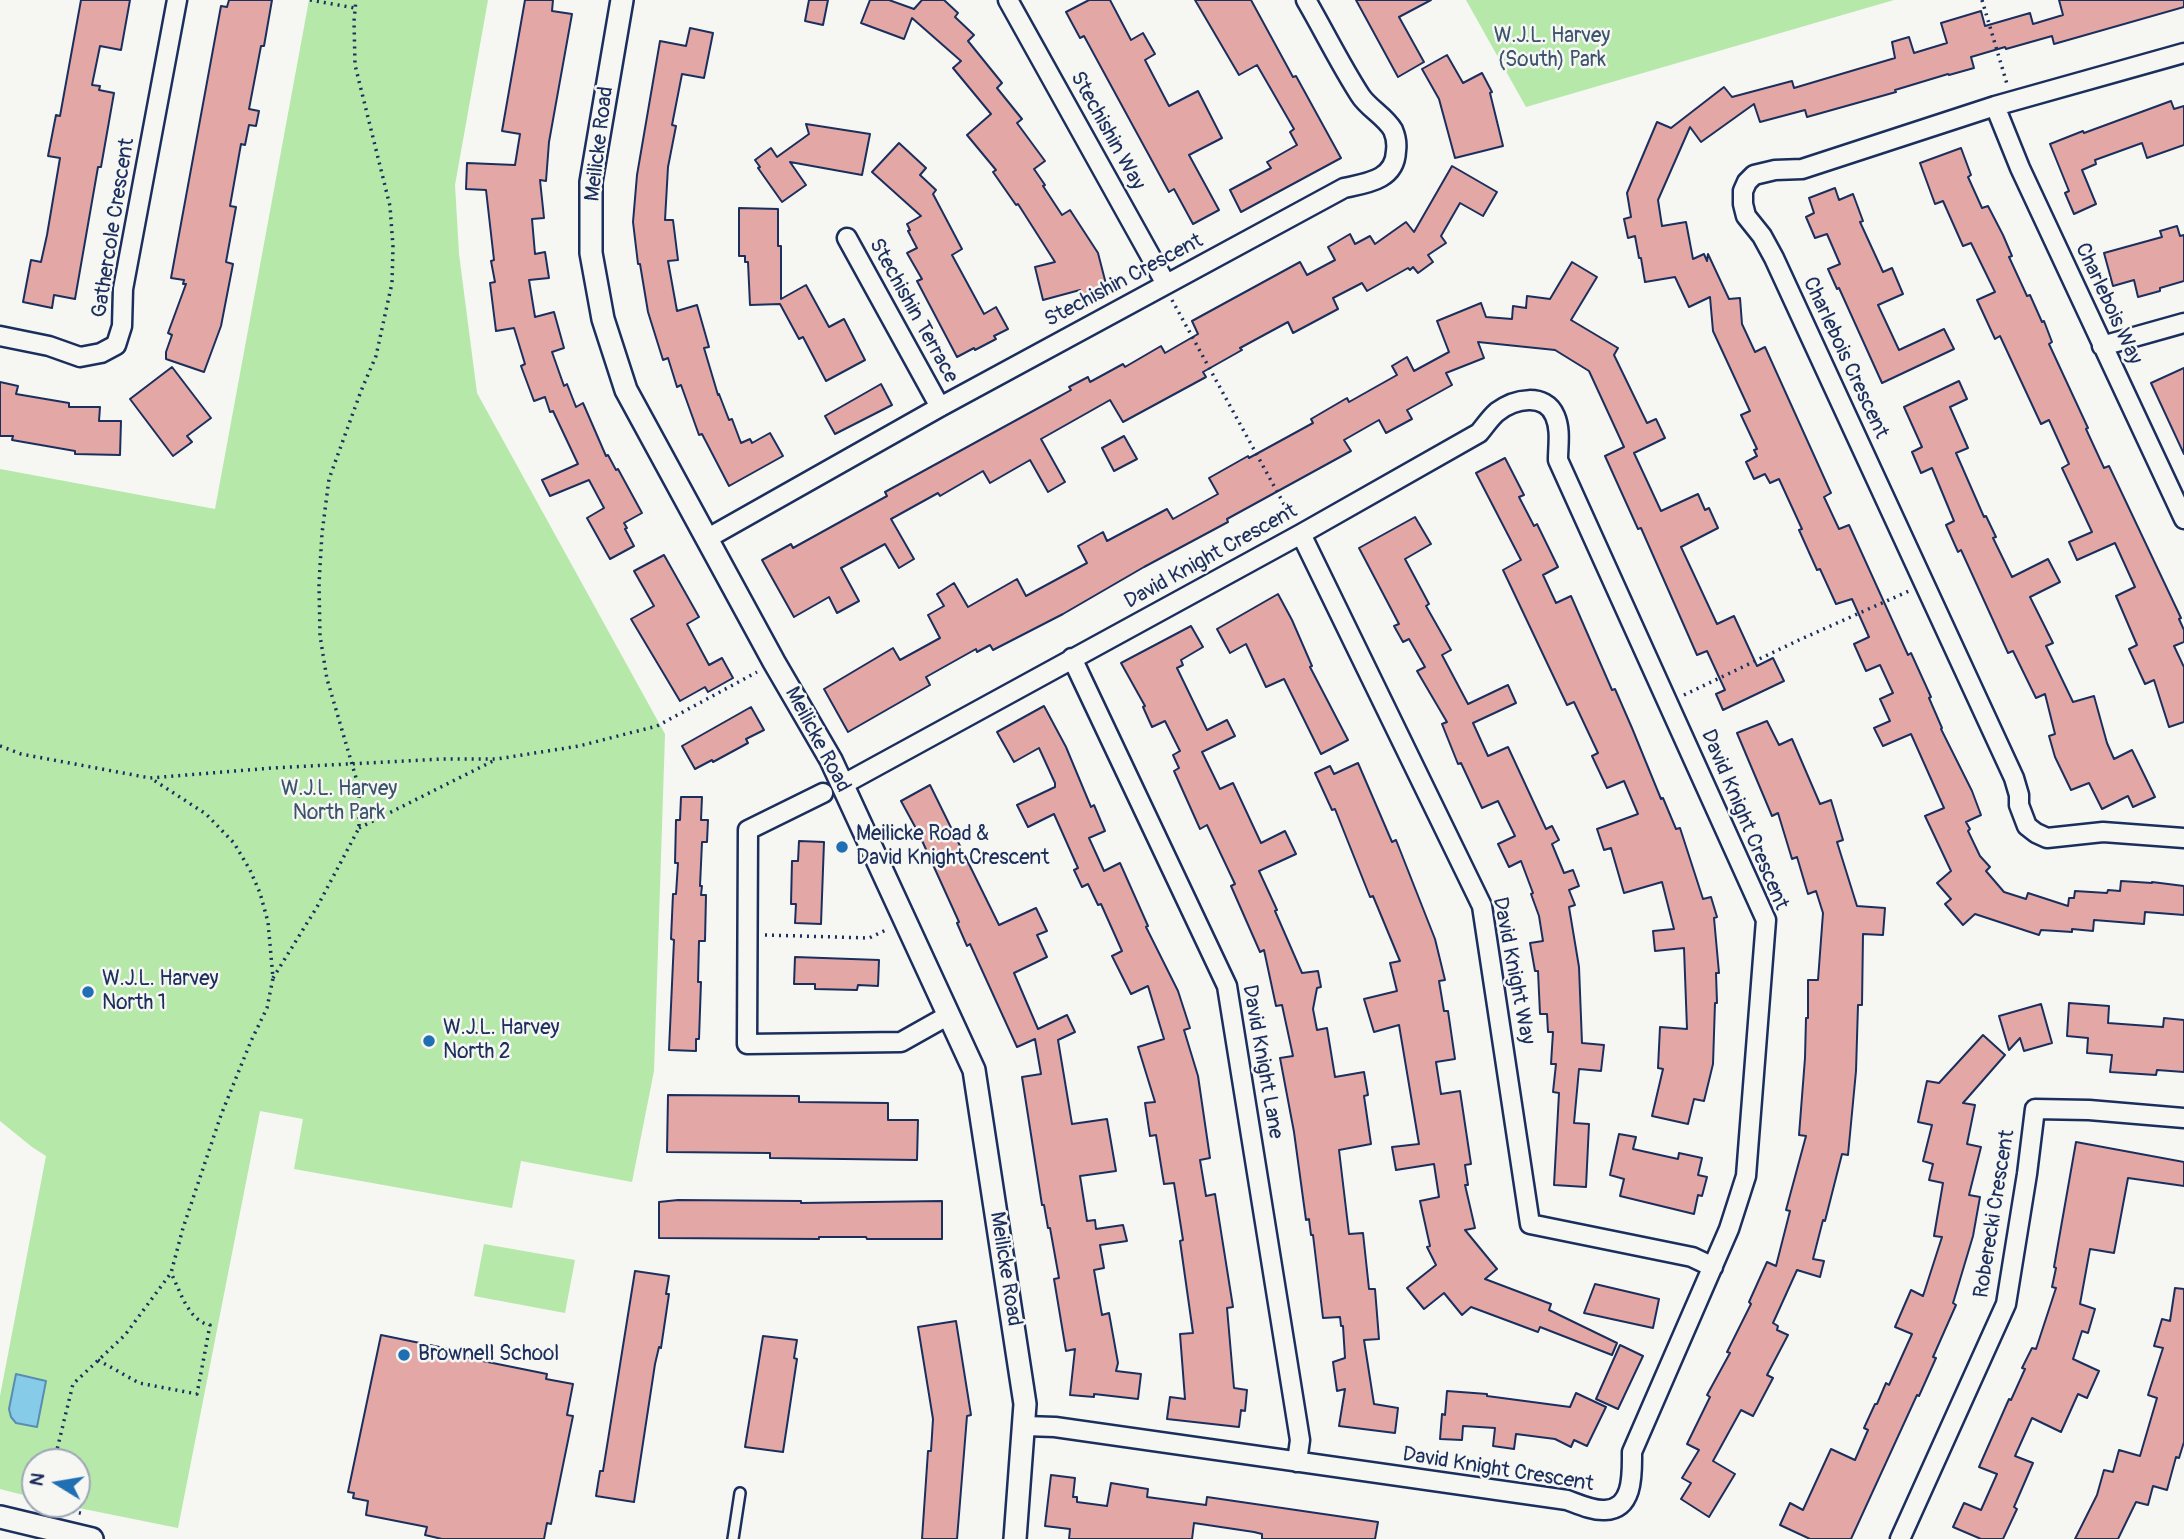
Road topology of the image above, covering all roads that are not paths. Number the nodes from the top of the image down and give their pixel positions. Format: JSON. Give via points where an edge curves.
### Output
{"nodes":[{"id":1,"x":177,"y":0,"type":"edge"},
{"id":2,"x":622,"y":0,"type":"edge"},
{"id":3,"x":1008,"y":0,"type":"edge"},
{"id":4,"x":1306,"y":0,"type":"edge"},
{"id":5,"x":2184,"y":53,"type":"edge"},
{"id":6,"x":1995,"y":106,"type":"junction"},
{"id":7,"x":847,"y":238,"type":"dead end"},
{"id":8,"x":1166,"y":284,"type":"junction"},
{"id":9,"x":2184,"y":323,"type":"edge"},
{"id":10,"x":0,"y":337,"type":"edge"},
{"id":11,"x":2102,"y":346,"type":"junction"},
{"id":12,"x":940,"y":407,"type":"junction"},
{"id":13,"x":2184,"y":519,"type":"edge"},
{"id":14,"x":1301,"y":534,"type":"junction"},
{"id":15,"x":708,"y":538,"type":"junction"},
{"id":16,"x":1072,"y":658,"type":"junction"},
{"id":17,"x":832,"y":789,"type":"junction"},
{"id":18,"x":2184,"y":838,"type":"edge"},
{"id":19,"x":949,"y":1015,"type":"junction"},
{"id":20,"x":2184,"y":1118,"type":"edge"},
{"id":21,"x":1713,"y":1267,"type":"junction"},
{"id":22,"x":1025,"y":1426,"type":"junction"},
{"id":23,"x":1297,"y":1462,"type":"junction"},
{"id":24,"x":740,"y":1493,"type":"dead end"},
{"id":25,"x":0,"y":1517,"type":"edge"},
{"id":26,"x":79,"y":1538,"type":"edge"},
{"id":27,"x":733,"y":1539,"type":"edge"},
{"id":28,"x":1014,"y":1539,"type":"edge"},
{"id":29,"x":1900,"y":1539,"type":"edge"}],
"edges":[{"from":1,"to":10,"type":"street","name":"Gathercole Crescent","via":[[116,345],[80,357]]},
{"from":2,"to":15,"type":"street","name":"Meilicke Road","via":[[591,181],[591,253],[603,319],[626,390]]},
{"from":3,"to":8,"type":"street","name":"Stechishin Way"},
{"from":4,"to":8,"type":"street","name":"Stechishin Crescent","via":[[1362,98],[1392,130],[1397,143],[1392,167],[1386,175],[1344,188]]},
{"from":5,"to":6,"type":"street","name":"Charlebois Crescent"},
{"from":6,"to":11,"type":"street","name":"Charlebois Way"},
{"from":6,"to":18,"type":"street","name":"Charlebois Crescent","via":[[1802,169],[1761,172],[1747,182],[1742,204],[1774,258],[2014,778],[2027,826],[2047,838],[2103,832]]},
{"from":7,"to":12,"type":"street","name":"Stechishin Terrace"},
{"from":8,"to":12,"type":"street","name":"Stechishin Crescent"},
{"from":9,"to":11,"type":"street"},
{"from":11,"to":13,"type":"street","name":"Charlebois Way"},
{"from":12,"to":15,"type":"street","name":"Stechishin Crescent"},
{"from":14,"to":16,"type":"street","name":"David Knight Crescent"},
{"from":14,"to":21,"type":"street","name":"David Knight Way","via":[[1482,906],[1530,1224],[1692,1257]]},
{"from":14,"to":21,"type":"street","name":"David Knight Crescent","via":[[1479,433],[1512,404],[1535,399],[1548,404],[1555,415],[1558,460],[1766,920],[1748,1165]]},
{"from":15,"to":17,"type":"street","name":"Meilicke Road","via":[[831,760]]},
{"from":16,"to":17,"type":"street","name":"David Knight Crescent"},
{"from":16,"to":23,"type":"street","name":"David Knight Lane","via":[[1227,986],[1300,1440]]},
{"from":17,"to":19,"type":"street","name":"Meilicke Road","via":[[906,922]]},
{"from":17,"to":19,"type":"street","name":"David Knight Crescent","via":[[748,831],[747,1044],[901,1042]]},
{"from":19,"to":22,"type":"street","name":"Meilicke Road","via":[[974,1070],[1026,1405]]},
{"from":20,"to":29,"type":"street","name":"Roberecki Crescent","via":[[2035,1109],[2006,1304]]},
{"from":21,"to":23,"type":"street","name":"David Knight Crescent","via":[[1632,1452],[1627,1496],[1615,1507],[1595,1509],[1567,1500]]},
{"from":22,"to":23,"type":"street","name":"David Knight Crescent"},
{"from":22,"to":28,"type":"street","name":"Meilicke Road"},
{"from":24,"to":27,"type":"lane"},
{"from":25,"to":26,"type":"street"}]}
